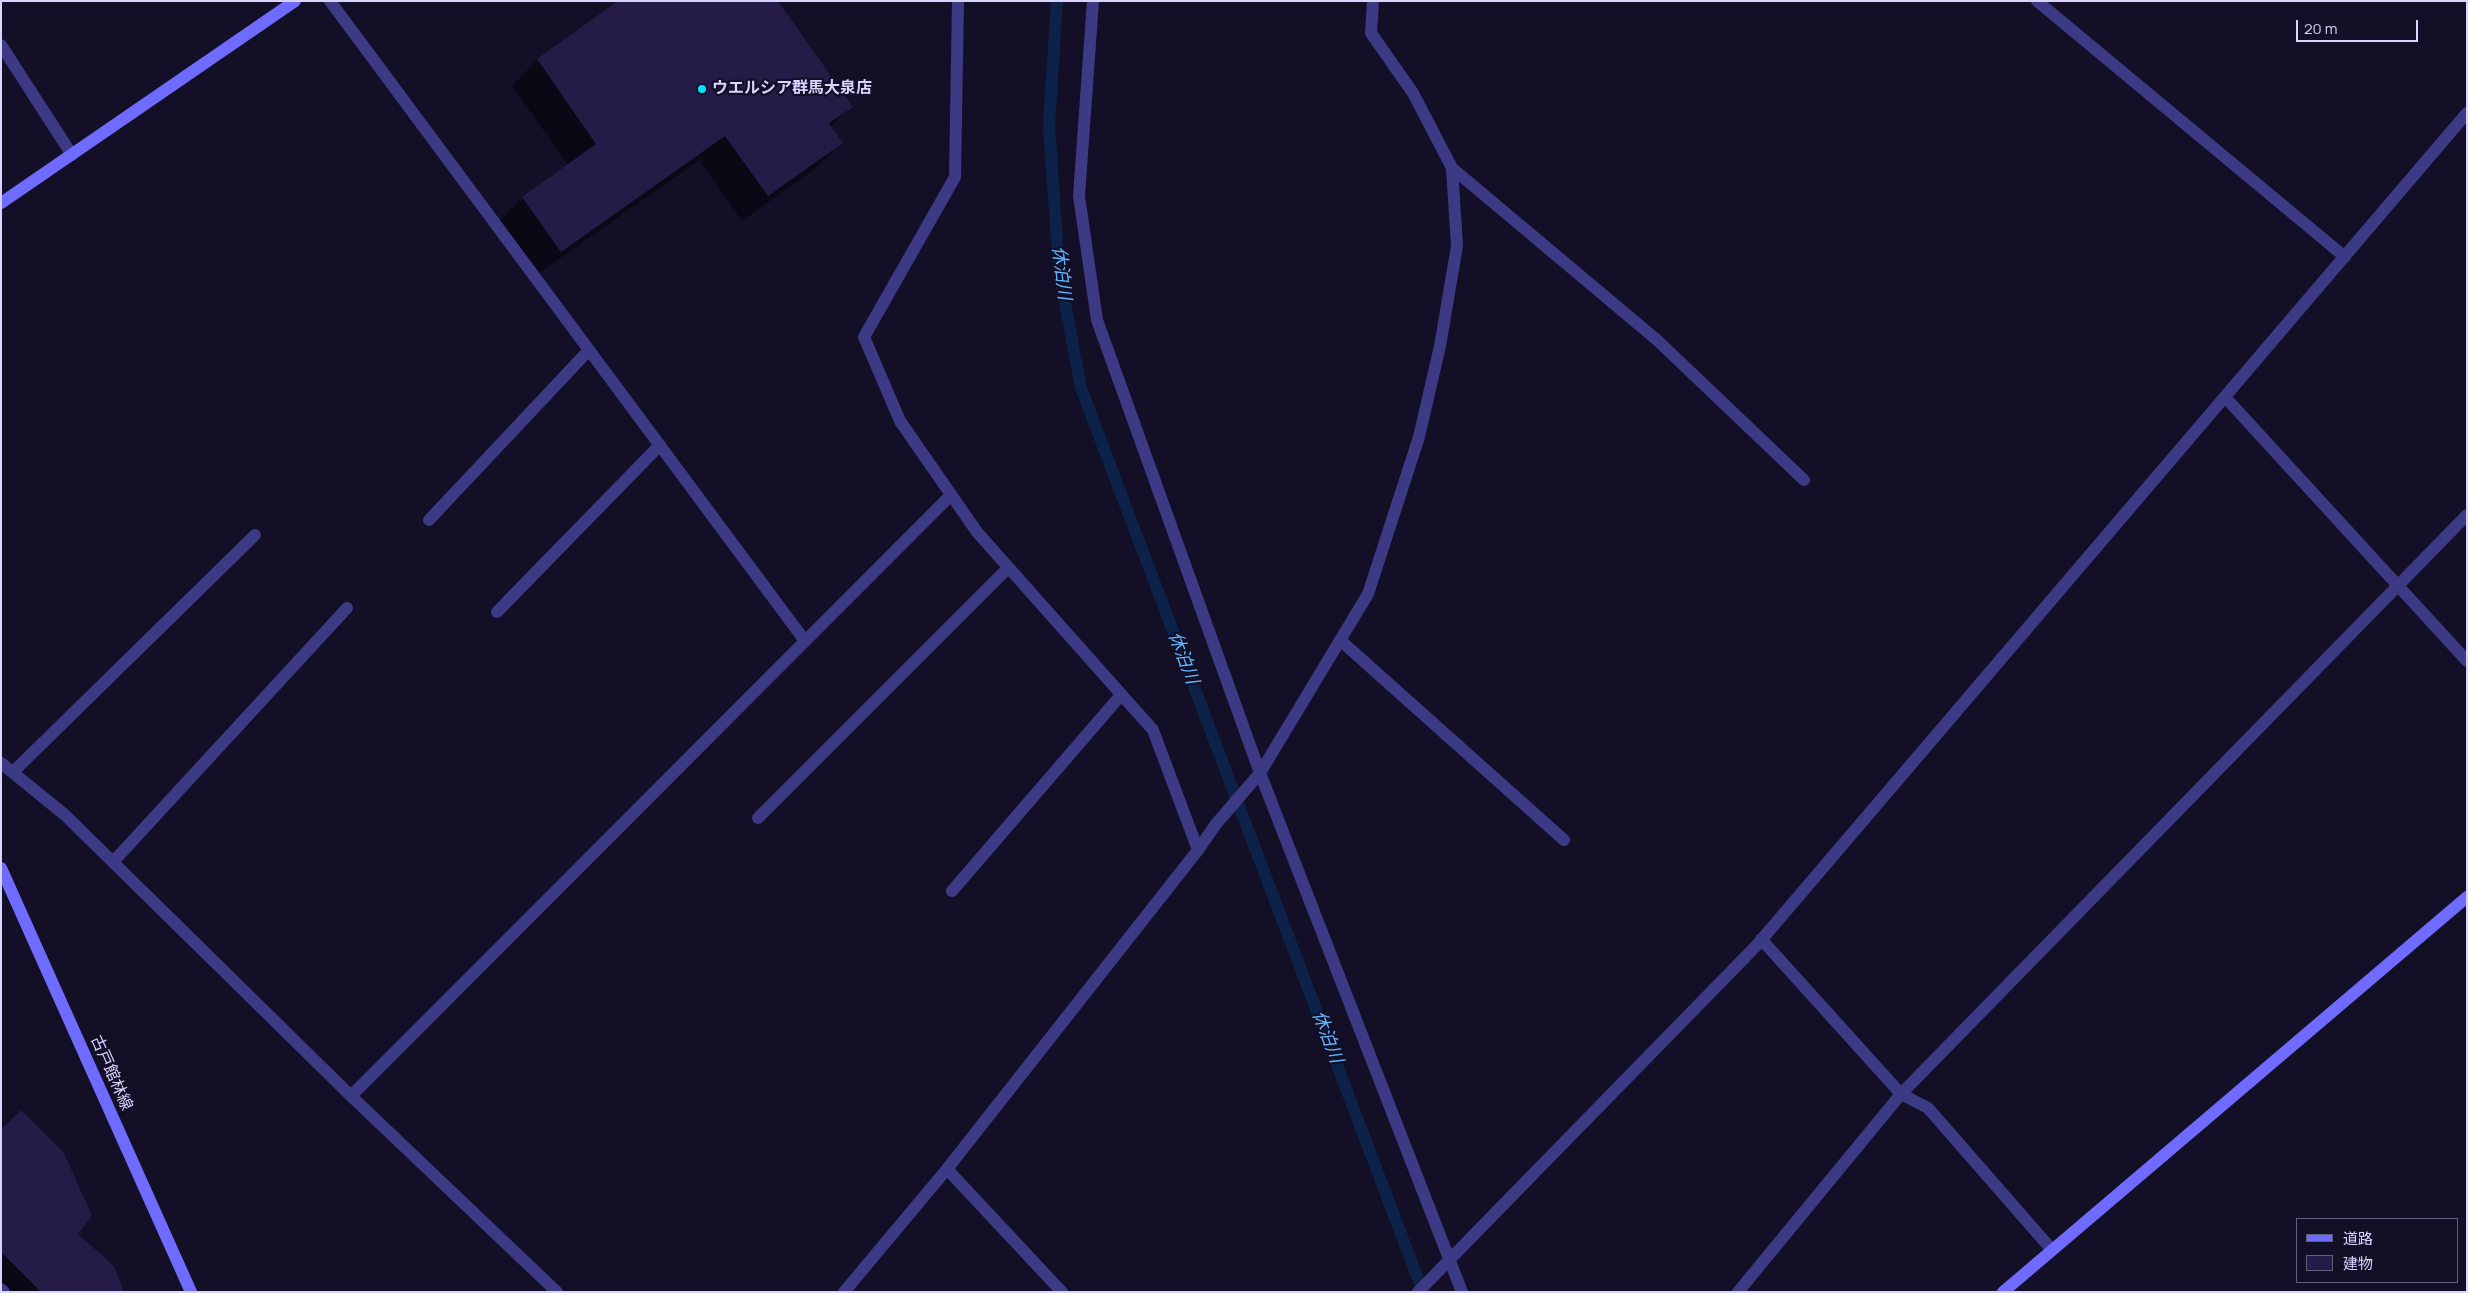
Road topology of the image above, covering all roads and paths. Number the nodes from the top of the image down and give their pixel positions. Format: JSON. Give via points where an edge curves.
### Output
{"nodes":[{"id":1,"x":295,"y":1,"type":"edge"},
{"id":2,"x":330,"y":1,"type":"edge"},
{"id":3,"x":958,"y":1,"type":"edge"},
{"id":4,"x":1093,"y":1,"type":"edge"},
{"id":5,"x":1373,"y":1,"type":"edge"},
{"id":6,"x":2036,"y":1,"type":"edge"},
{"id":7,"x":1,"y":45,"type":"edge"},
{"id":8,"x":2467,"y":114,"type":"edge"},
{"id":9,"x":72,"y":155,"type":"junction"},
{"id":10,"x":1452,"y":168,"type":"junction"},
{"id":11,"x":1,"y":204,"type":"edge"},
{"id":12,"x":2345,"y":257,"type":"junction"},
{"id":13,"x":589,"y":350,"type":"junction"},
{"id":14,"x":2225,"y":397,"type":"junction"},
{"id":15,"x":660,"y":445,"type":"junction"},
{"id":16,"x":1804,"y":480,"type":"dead end"},
{"id":17,"x":951,"y":494,"type":"junction"},
{"id":18,"x":2467,"y":515,"type":"edge"},
{"id":19,"x":429,"y":520,"type":"dead end"},
{"id":20,"x":255,"y":535,"type":"dead end"},
{"id":21,"x":1008,"y":568,"type":"junction"},
{"id":22,"x":2396,"y":585,"type":"junction"},
{"id":23,"x":347,"y":608,"type":"dead end"},
{"id":24,"x":497,"y":612,"type":"dead end"},
{"id":25,"x":1340,"y":640,"type":"junction"},
{"id":26,"x":805,"y":641,"type":"junction"},
{"id":27,"x":2467,"y":661,"type":"edge"},
{"id":28,"x":1121,"y":694,"type":"junction"},
{"id":29,"x":1,"y":762,"type":"edge"},
{"id":30,"x":13,"y":772,"type":"junction"},
{"id":31,"x":1260,"y":773,"type":"junction"},
{"id":32,"x":758,"y":818,"type":"dead end"},
{"id":33,"x":1564,"y":840,"type":"dead end"},
{"id":34,"x":1198,"y":850,"type":"junction"},
{"id":35,"x":113,"y":862,"type":"junction"},
{"id":36,"x":1,"y":868,"type":"edge"},
{"id":37,"x":952,"y":891,"type":"dead end"},
{"id":38,"x":2467,"y":897,"type":"edge"},
{"id":39,"x":1761,"y":939,"type":"junction"},
{"id":40,"x":1901,"y":1094,"type":"junction"},
{"id":41,"x":351,"y":1096,"type":"junction"},
{"id":42,"x":947,"y":1169,"type":"junction"},
{"id":43,"x":2052,"y":1250,"type":"junction"},
{"id":44,"x":1446,"y":1262,"type":"junction"},
{"id":45,"x":1,"y":1289,"type":"edge"},
{"id":46,"x":4,"y":1292,"type":"edge"},
{"id":47,"x":191,"y":1292,"type":"edge"},
{"id":48,"x":557,"y":1292,"type":"edge"},
{"id":49,"x":844,"y":1292,"type":"edge"},
{"id":50,"x":1062,"y":1292,"type":"edge"},
{"id":51,"x":1418,"y":1292,"type":"edge"},
{"id":52,"x":1462,"y":1292,"type":"edge"},
{"id":53,"x":1738,"y":1292,"type":"edge"},
{"id":54,"x":2003,"y":1292,"type":"edge"}],
"edges":[{"from":1,"to":9,"type":"street"},
{"from":2,"to":13,"type":"street"},
{"from":3,"to":17,"type":"street","via":[[955,177],[864,337],[900,421]]},
{"from":4,"to":31,"type":"street","via":[[1079,196],[1097,320]]},
{"from":5,"to":10,"type":"street","via":[[1371,33],[1413,94]]},
{"from":6,"to":12,"type":"street"},
{"from":7,"to":9,"type":"street"},
{"from":8,"to":12,"type":"street"},
{"from":9,"to":11,"type":"street"},
{"from":10,"to":16,"type":"street","via":[[1657,340]]},
{"from":10,"to":25,"type":"street","via":[[1457,246],[1440,346],[1419,437],[1368,594]]},
{"from":12,"to":14,"type":"street"},
{"from":13,"to":15,"type":"street"},
{"from":13,"to":19,"type":"street"},
{"from":14,"to":22,"type":"street"},
{"from":14,"to":39,"type":"street"},
{"from":15,"to":24,"type":"street"},
{"from":15,"to":26,"type":"street"},
{"from":17,"to":21,"type":"street","via":[[977,532]]},
{"from":17,"to":26,"type":"street"},
{"from":18,"to":22,"type":"street"},
{"from":20,"to":30,"type":"street"},
{"from":21,"to":28,"type":"street"},
{"from":21,"to":32,"type":"street"},
{"from":22,"to":27,"type":"street"},
{"from":22,"to":40,"type":"street"},
{"from":23,"to":35,"type":"street"},
{"from":25,"to":31,"type":"street"},
{"from":25,"to":33,"type":"street"},
{"from":26,"to":41,"type":"street"},
{"from":28,"to":34,"type":"street","via":[[1153,730]]},
{"from":28,"to":37,"type":"street"},
{"from":29,"to":30,"type":"street"},
{"from":30,"to":35,"type":"street","via":[[65,815]]},
{"from":31,"to":34,"type":"street"},
{"from":31,"to":44,"type":"street"},
{"from":34,"to":42,"type":"street"},
{"from":35,"to":41,"type":"street"},
{"from":36,"to":47,"type":"street","name":"古戸館林線"},
{"from":38,"to":43,"type":"street"},
{"from":39,"to":40,"type":"street"},
{"from":39,"to":44,"type":"street"},
{"from":40,"to":43,"type":"street","via":[[1928,1108]]},
{"from":40,"to":53,"type":"street"},
{"from":41,"to":48,"type":"street"},
{"from":42,"to":49,"type":"street"},
{"from":42,"to":50,"type":"street"},
{"from":43,"to":54,"type":"street"},
{"from":44,"to":51,"type":"street"},
{"from":44,"to":52,"type":"street"},
{"from":45,"to":46,"type":"street"}]}
